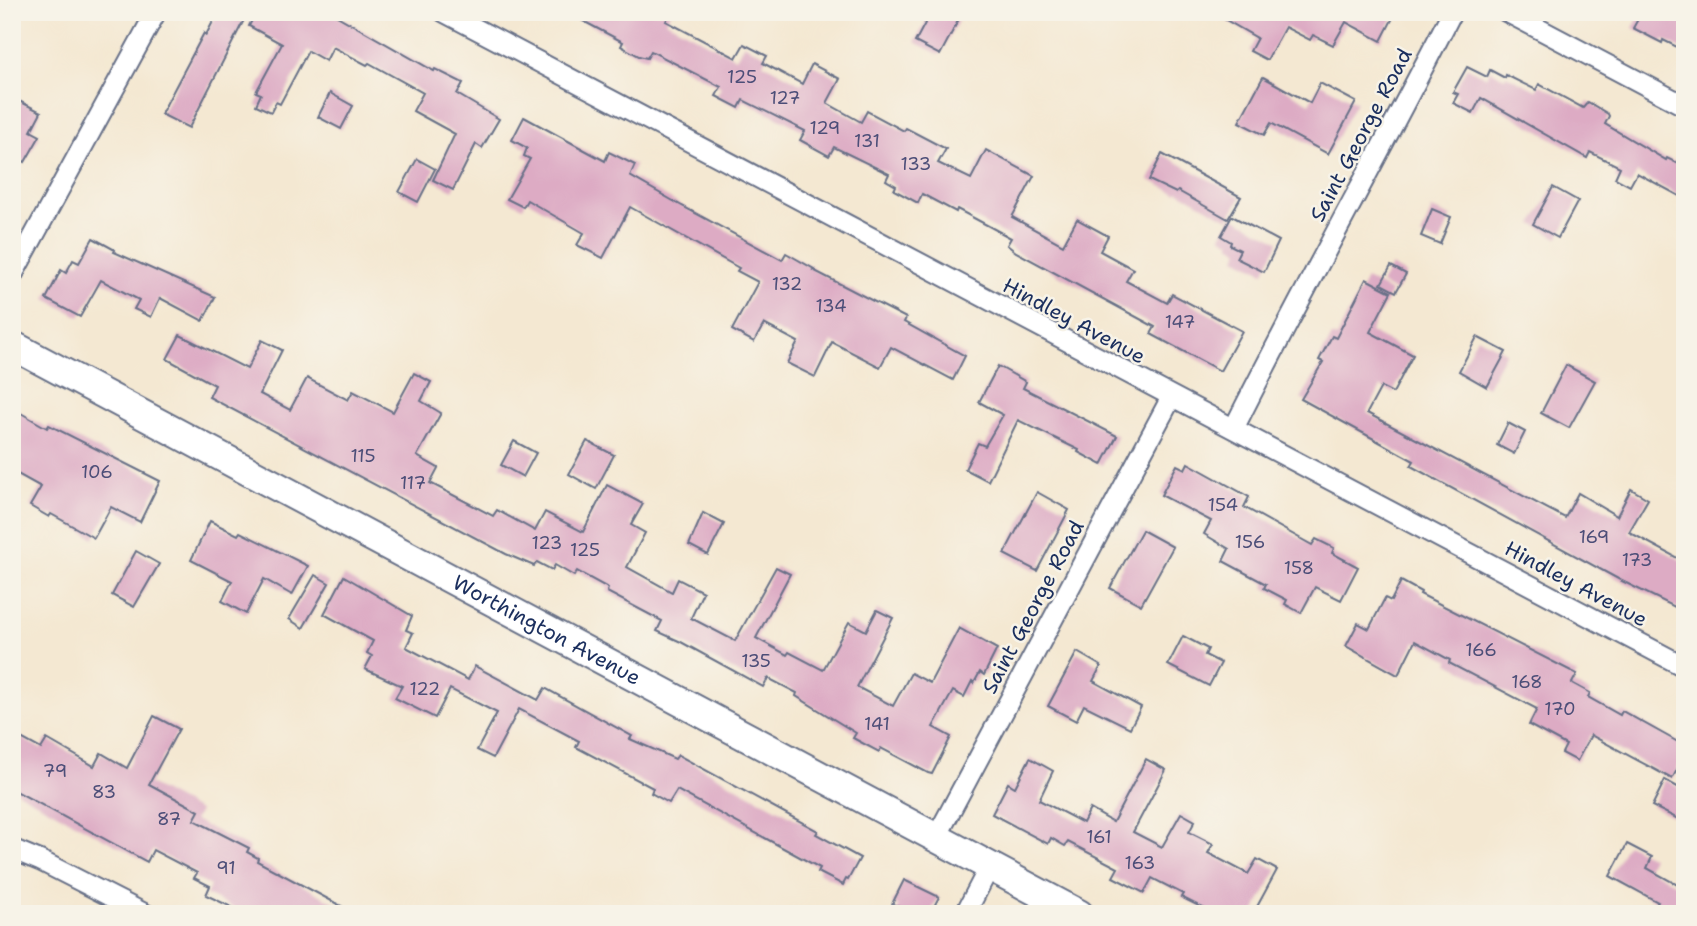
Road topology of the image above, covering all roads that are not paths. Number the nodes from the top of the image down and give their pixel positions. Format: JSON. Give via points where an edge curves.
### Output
{"nodes":[{"id":1,"x":156,"y":12,"type":"edge"},
{"id":2,"x":444,"y":12,"type":"edge"},
{"id":3,"x":1452,"y":12,"type":"edge"},
{"id":4,"x":1507,"y":12,"type":"edge"},
{"id":5,"x":1685,"y":106,"type":"edge"},
{"id":6,"x":12,"y":276,"type":"edge"},
{"id":7,"x":12,"y":345,"type":"edge"},
{"id":8,"x":1171,"y":398,"type":"junction"},
{"id":9,"x":1234,"y":428,"type":"junction"},
{"id":10,"x":1685,"y":667,"type":"edge"},
{"id":11,"x":936,"y":838,"type":"junction"},
{"id":12,"x":12,"y":849,"type":"edge"},
{"id":13,"x":990,"y":866,"type":"junction"},
{"id":14,"x":145,"y":914,"type":"edge"},
{"id":15,"x":965,"y":914,"type":"edge"},
{"id":16,"x":1079,"y":914,"type":"edge"}],
"edges":[{"from":1,"to":6,"type":"street"},
{"from":2,"to":8,"type":"street","name":"Hindley Avenue"},
{"from":3,"to":9,"type":"street","name":"Saint George Road"},
{"from":4,"to":5,"type":"street"},
{"from":7,"to":11,"type":"street","name":"Worthington Avenue"},
{"from":8,"to":9,"type":"street","name":"Hindley Avenue"},
{"from":8,"to":11,"type":"street","name":"Saint George Road"},
{"from":9,"to":10,"type":"street","name":"Hindley Avenue"},
{"from":11,"to":13,"type":"street","name":"Worthington Avenue"},
{"from":12,"to":14,"type":"street"},
{"from":13,"to":15,"type":"street"},
{"from":13,"to":16,"type":"street","name":"Worthington Avenue"}]}
